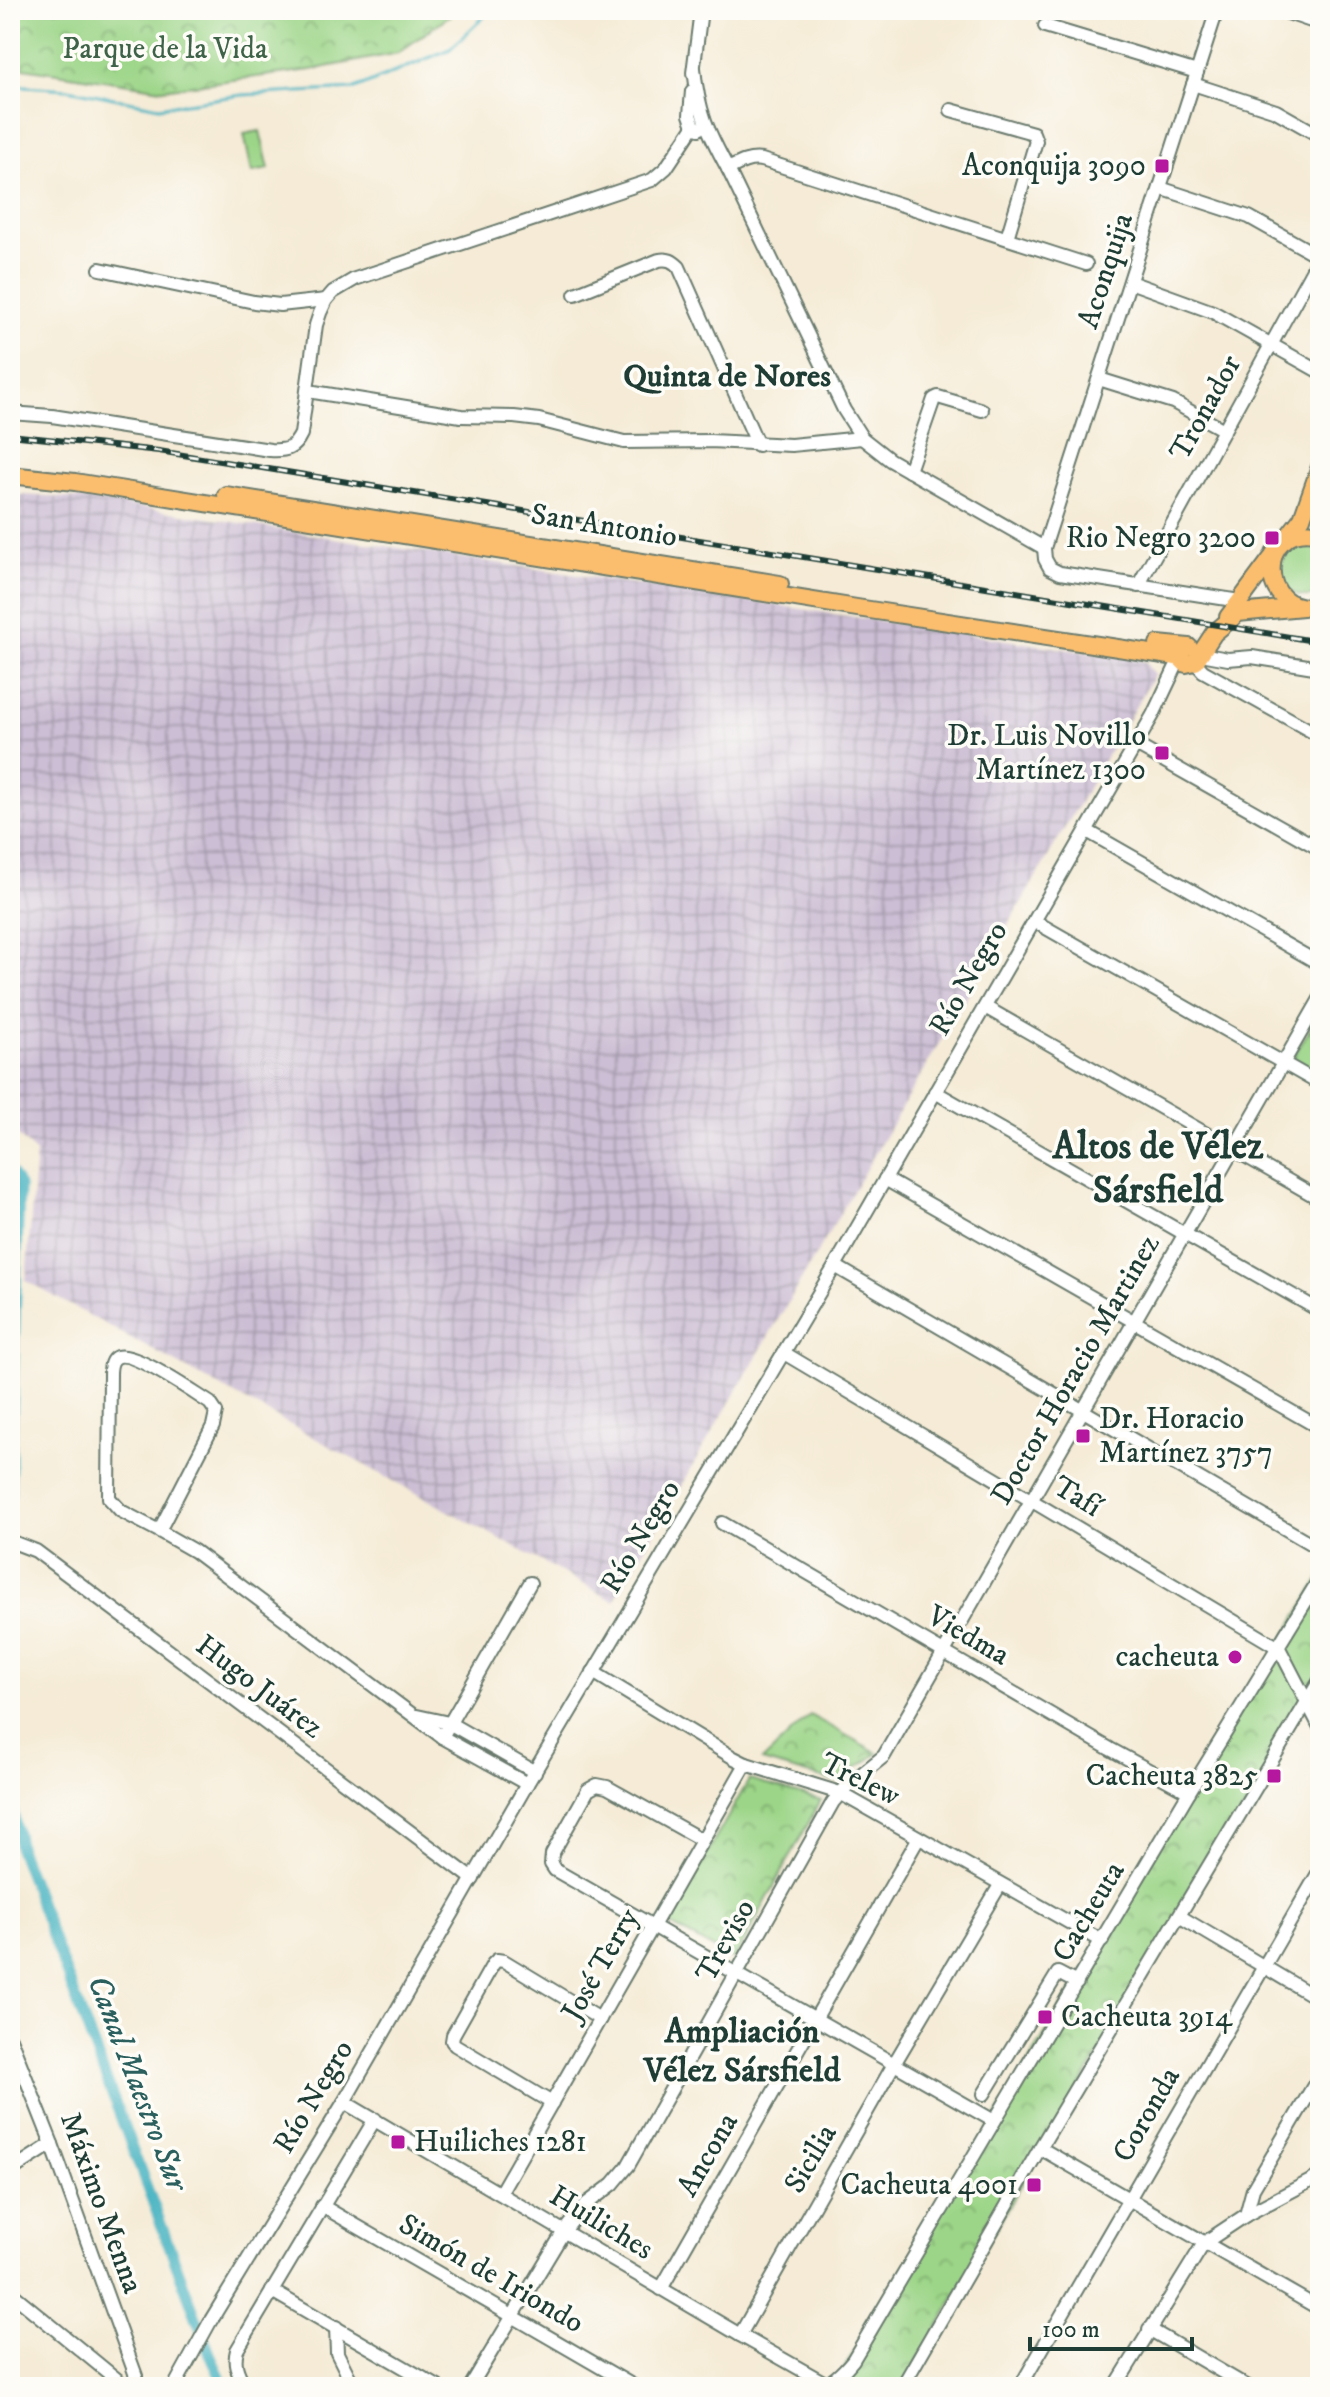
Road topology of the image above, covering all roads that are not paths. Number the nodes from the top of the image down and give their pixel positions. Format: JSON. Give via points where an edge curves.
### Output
{"nodes":[{"id":1,"x":701,"y":10,"type":"edge"},
{"id":2,"x":1217,"y":10,"type":"edge"},
{"id":3,"x":1279,"y":10,"type":"edge"},
{"id":4,"x":1320,"y":24,"type":"edge"},
{"id":5,"x":1045,"y":26,"type":"dead end"},
{"id":6,"x":694,"y":68,"type":"junction"},
{"id":7,"x":1195,"y":78,"type":"junction"},
{"id":8,"x":951,"y":110,"type":"dead end"},
{"id":9,"x":694,"y":126,"type":"junction"},
{"id":10,"x":709,"y":134,"type":"junction"},
{"id":11,"x":1320,"y":136,"type":"edge"},
{"id":12,"x":728,"y":169,"type":"junction"},
{"id":13,"x":1160,"y":188,"type":"junction"},
{"id":14,"x":1007,"y":238,"type":"junction"},
{"id":15,"x":1320,"y":257,"type":"edge"},
{"id":16,"x":1086,"y":264,"type":"dead end"},
{"id":17,"x":100,"y":269,"type":"dead end"},
{"id":18,"x":1130,"y":282,"type":"junction"},
{"id":19,"x":575,"y":294,"type":"dead end"},
{"id":20,"x":326,"y":300,"type":"junction"},
{"id":21,"x":1272,"y":343,"type":"junction"},
{"id":22,"x":1320,"y":372,"type":"edge"},
{"id":23,"x":1099,"y":379,"type":"junction"},
{"id":24,"x":308,"y":391,"type":"junction"},
{"id":25,"x":982,"y":410,"type":"dead end"},
{"id":26,"x":10,"y":413,"type":"edge"},
{"id":27,"x":1224,"y":430,"type":"junction"},
{"id":28,"x":862,"y":438,"type":"junction"},
{"id":29,"x":758,"y":445,"type":"junction"},
{"id":30,"x":10,"y":464,"type":"edge"},
{"id":31,"x":1320,"y":467,"type":"edge"},
{"id":32,"x":909,"y":471,"type":"junction"},
{"id":33,"x":10,"y":475,"type":"edge"},
{"id":34,"x":1320,"y":534,"type":"edge"},
{"id":35,"x":1284,"y":541,"type":"junction"},
{"id":36,"x":1044,"y":548,"type":"junction"},
{"id":37,"x":1272,"y":557,"type":"junction"},
{"id":38,"x":1138,"y":586,"type":"junction"},
{"id":39,"x":1240,"y":601,"type":"junction"},
{"id":40,"x":1314,"y":607,"type":"edge"},
{"id":41,"x":1225,"y":622,"type":"junction"},
{"id":42,"x":1192,"y":657,"type":"junction"},
{"id":43,"x":1320,"y":668,"type":"edge"},
{"id":44,"x":1320,"y":736,"type":"edge"},
{"id":45,"x":1136,"y":745,"type":"junction"},
{"id":46,"x":1087,"y":831,"type":"junction"},
{"id":47,"x":1320,"y":849,"type":"edge"},
{"id":48,"x":1034,"y":921,"type":"junction"},
{"id":49,"x":1320,"y":964,"type":"edge"},
{"id":50,"x":1320,"y":999,"type":"edge"},
{"id":51,"x":985,"y":1007,"type":"junction"},
{"id":52,"x":1283,"y":1063,"type":"junction"},
{"id":53,"x":1320,"y":1084,"type":"edge"},
{"id":54,"x":935,"y":1092,"type":"junction"},
{"id":55,"x":1233,"y":1149,"type":"junction"},
{"id":56,"x":885,"y":1179,"type":"junction"},
{"id":57,"x":1320,"y":1199,"type":"edge"},
{"id":58,"x":1184,"y":1235,"type":"junction"},
{"id":59,"x":835,"y":1266,"type":"junction"},
{"id":60,"x":1320,"y":1311,"type":"edge"},
{"id":61,"x":1134,"y":1322,"type":"junction"},
{"id":62,"x":784,"y":1353,"type":"junction"},
{"id":63,"x":1082,"y":1411,"type":"junction"},
{"id":64,"x":1320,"y":1428,"type":"edge"},
{"id":65,"x":1031,"y":1500,"type":"junction"},
{"id":66,"x":722,"y":1523,"type":"dead end"},
{"id":67,"x":159,"y":1531,"type":"junction"},
{"id":68,"x":10,"y":1541,"type":"edge"},
{"id":69,"x":1320,"y":1549,"type":"edge"},
{"id":70,"x":1320,"y":1578,"type":"edge"},
{"id":71,"x":530,"y":1583,"type":"dead end"},
{"id":72,"x":1279,"y":1648,"type":"junction"},
{"id":73,"x":945,"y":1652,"type":"junction"},
{"id":74,"x":593,"y":1672,"type":"junction"},
{"id":75,"x":1320,"y":1680,"type":"edge"},
{"id":76,"x":927,"y":1684,"type":"joint"},
{"id":77,"x":1307,"y":1701,"type":"junction"},
{"id":78,"x":1320,"y":1709,"type":"edge"},
{"id":79,"x":414,"y":1715,"type":"junction"},
{"id":80,"x":449,"y":1723,"type":"junction"},
{"id":81,"x":1320,"y":1727,"type":"edge"},
{"id":82,"x":442,"y":1737,"type":"junction"},
{"id":83,"x":746,"y":1764,"type":"junction"},
{"id":84,"x":535,"y":1772,"type":"junction"},
{"id":85,"x":527,"y":1784,"type":"junction"},
{"id":86,"x":1189,"y":1792,"type":"junction"},
{"id":87,"x":840,"y":1793,"type":"junction"},
{"id":88,"x":918,"y":1839,"type":"junction"},
{"id":89,"x":702,"y":1840,"type":"junction"},
{"id":90,"x":1320,"y":1870,"type":"edge"},
{"id":91,"x":473,"y":1879,"type":"junction"},
{"id":92,"x":1000,"y":1885,"type":"junction"},
{"id":93,"x":1179,"y":1916,"type":"junction"},
{"id":94,"x":653,"y":1926,"type":"junction"},
{"id":95,"x":1102,"y":1941,"type":"junction"},
{"id":96,"x":1264,"y":1966,"type":"junction"},
{"id":97,"x":738,"y":1975,"type":"junction"},
{"id":98,"x":1077,"y":1983,"type":"junction"},
{"id":99,"x":1320,"y":2000,"type":"edge"},
{"id":100,"x":600,"y":2019,"type":"junction"},
{"id":101,"x":816,"y":2019,"type":"junction"},
{"id":102,"x":10,"y":2038,"type":"edge"},
{"id":103,"x":14,"y":2060,"type":"edge"},
{"id":104,"x":894,"y":2064,"type":"junction"},
{"id":105,"x":1320,"y":2075,"type":"edge"},
{"id":106,"x":984,"y":2094,"type":"dead end"},
{"id":107,"x":344,"y":2102,"type":"junction"},
{"id":108,"x":552,"y":2103,"type":"junction"},
{"id":109,"x":375,"y":2119,"type":"junction"},
{"id":110,"x":994,"y":2121,"type":"junction"},
{"id":111,"x":52,"y":2144,"type":"junction"},
{"id":112,"x":1040,"y":2148,"type":"junction"},
{"id":113,"x":10,"y":2171,"type":"edge"},
{"id":114,"x":1320,"y":2176,"type":"edge"},
{"id":115,"x":500,"y":2193,"type":"junction"},
{"id":116,"x":1129,"y":2199,"type":"junction"},
{"id":117,"x":322,"y":2206,"type":"junction"},
{"id":118,"x":1246,"y":2215,"type":"junction"},
{"id":119,"x":564,"y":2231,"type":"junction"},
{"id":120,"x":1204,"y":2243,"type":"junction"},
{"id":121,"x":661,"y":2289,"type":"junction"},
{"id":122,"x":272,"y":2291,"type":"junction"},
{"id":123,"x":10,"y":2292,"type":"edge"},
{"id":124,"x":1320,"y":2292,"type":"edge"},
{"id":125,"x":1305,"y":2300,"type":"junction"},
{"id":126,"x":1320,"y":2309,"type":"edge"},
{"id":127,"x":512,"y":2316,"type":"junction"},
{"id":128,"x":336,"y":2327,"type":"junction"},
{"id":129,"x":1149,"y":2329,"type":"junction"},
{"id":130,"x":740,"y":2335,"type":"junction"},
{"id":131,"x":827,"y":2386,"type":"edge"},
{"id":132,"x":126,"y":2387,"type":"edge"},
{"id":133,"x":140,"y":2387,"type":"edge"},
{"id":134,"x":174,"y":2387,"type":"edge"},
{"id":135,"x":245,"y":2387,"type":"edge"},
{"id":136,"x":354,"y":2387,"type":"edge"},
{"id":137,"x":438,"y":2387,"type":"edge"},
{"id":138,"x":470,"y":2387,"type":"edge"},
{"id":139,"x":635,"y":2387,"type":"edge"},
{"id":140,"x":902,"y":2387,"type":"edge"},
{"id":141,"x":1020,"y":2387,"type":"edge"},
{"id":142,"x":1115,"y":2387,"type":"edge"},
{"id":143,"x":1248,"y":2387,"type":"edge"}],
"edges":[{"from":1,"to":6,"type":"street"},
{"from":2,"to":7,"type":"street","name":"Aconquija"},
{"from":3,"to":4,"type":"street"},
{"from":5,"to":7,"type":"street"},
{"from":6,"to":9,"type":"street"},
{"from":6,"to":10,"type":"street"},
{"from":7,"to":11,"type":"street","via":[[1276,111]]},
{"from":7,"to":13,"type":"street","name":"Aconquija"},
{"from":8,"to":14,"type":"street","via":[[1035,136]]},
{"from":9,"to":10,"type":"street"},
{"from":9,"to":20,"type":"street","via":[[652,180],[355,279]]},
{"from":10,"to":12,"type":"street"},
{"from":12,"to":14,"type":"street","via":[[762,160]]},
{"from":12,"to":28,"type":"street"},
{"from":13,"to":15,"type":"street","via":[[1249,217]]},
{"from":13,"to":18,"type":"street","name":"Aconquija"},
{"from":14,"to":16,"type":"street"},
{"from":15,"to":21,"type":"street","name":"Tronador"},
{"from":17,"to":20,"type":"street","via":[[280,305]]},
{"from":18,"to":21,"type":"street","via":[[1197,304]]},
{"from":18,"to":23,"type":"street","name":"Aconquija"},
{"from":19,"to":29,"type":"street","via":[[659,260],[676,263]]},
{"from":20,"to":24,"type":"street","via":[[316,325]]},
{"from":21,"to":22,"type":"street"},
{"from":21,"to":27,"type":"street","name":"Tronador"},
{"from":23,"to":27,"type":"street","via":[[1173,402]]},
{"from":23,"to":36,"type":"street","name":"Aconquija"},
{"from":24,"to":26,"type":"street","via":[[297,442],[280,451]]},
{"from":24,"to":29,"type":"street","via":[[461,416],[524,417],[624,442]]},
{"from":25,"to":32,"type":"street","via":[[934,399]]},
{"from":27,"to":38,"type":"street","name":"Tronador"},
{"from":28,"to":29,"type":"street"},
{"from":28,"to":32,"type":"street"},
{"from":30,"to":42,"type":"main road","name":"San Antonio","via":[[580,550]]},
{"from":31,"to":35,"type":"main road","via":[[1302,518]]},
{"from":32,"to":36,"type":"street"},
{"from":33,"to":42,"type":"main road","name":"San Antonio"},
{"from":34,"to":35,"type":"main road","via":[[1297,533]]},
{"from":35,"to":37,"type":"main road"},
{"from":36,"to":38,"type":"street","via":[[1053,571]]},
{"from":37,"to":39,"type":"main road"},
{"from":37,"to":40,"type":"main road","via":[[1276,589],[1292,604]]},
{"from":38,"to":39,"type":"street"},
{"from":39,"to":41,"type":"main road"},
{"from":40,"to":41,"type":"main road","via":[[1246,611]]},
{"from":41,"to":42,"type":"main road"},
{"from":42,"to":43,"type":"street","name":"San Antonio","via":[[1252,657]]},
{"from":42,"to":44,"type":"street","via":[[1203,671]]},
{"from":42,"to":45,"type":"street","name":"Río Negro"},
{"from":45,"to":46,"type":"street","name":"Río Negro"},
{"from":45,"to":47,"type":"street"},
{"from":46,"to":48,"type":"street","name":"Río Negro"},
{"from":46,"to":49,"type":"street"},
{"from":48,"to":51,"type":"street","name":"Río Negro"},
{"from":48,"to":52,"type":"street"},
{"from":50,"to":52,"type":"street","name":"Doctor Horacio Martinez"},
{"from":51,"to":54,"type":"street","name":"Río Negro"},
{"from":51,"to":55,"type":"street"},
{"from":52,"to":53,"type":"street"},
{"from":52,"to":55,"type":"street","name":"Doctor Horacio Martinez"},
{"from":54,"to":56,"type":"street","name":"Río Negro"},
{"from":54,"to":58,"type":"street"},
{"from":55,"to":57,"type":"street"},
{"from":55,"to":58,"type":"street","name":"Doctor Horacio Martinez"},
{"from":56,"to":59,"type":"street","name":"Río Negro"},
{"from":56,"to":61,"type":"street"},
{"from":58,"to":60,"type":"street"},
{"from":58,"to":61,"type":"street","name":"Doctor Horacio Martinez"},
{"from":59,"to":62,"type":"street","name":"Río Negro"},
{"from":59,"to":63,"type":"street"},
{"from":61,"to":63,"type":"street","name":"Doctor Horacio Martinez"},
{"from":61,"to":64,"type":"street"},
{"from":62,"to":65,"type":"street","name":"Tafí"},
{"from":62,"to":74,"type":"street","name":"Río Negro"},
{"from":63,"to":65,"type":"street","name":"Doctor Horacio Martinez"},
{"from":63,"to":69,"type":"street"},
{"from":65,"to":72,"type":"street","name":"Tafí"},
{"from":65,"to":73,"type":"street","name":"Doctor Horacio Martinez"},
{"from":66,"to":73,"type":"street","name":"Viedma"},
{"from":67,"to":67,"type":"street","via":[[216,1412],[210,1403],[135,1358],[119,1356],[111,1363],[110,1375],[109,1498],[121,1511]]},
{"from":67,"to":79,"type":"street","via":[[194,1551]]},
{"from":68,"to":91,"type":"street","name":"Hugo Juárez","via":[[36,1551]]},
{"from":70,"to":72,"type":"street","name":"Cacheuta"},
{"from":71,"to":80,"type":"street"},
{"from":72,"to":77,"type":"street"},
{"from":72,"to":86,"type":"street","name":"Cacheuta"},
{"from":73,"to":76,"type":"street","name":"Doctor Horacio Martinez"},
{"from":73,"to":86,"type":"street","name":"Viedma"},
{"from":74,"to":83,"type":"street","name":"Trelew"},
{"from":74,"to":84,"type":"street","name":"Río Negro"},
{"from":75,"to":77,"type":"street"},
{"from":76,"to":87,"type":"street","name":"Treviso","via":[[884,1756]]},
{"from":77,"to":78,"type":"street"},
{"from":77,"to":81,"type":"street"},
{"from":77,"to":93,"type":"street"},
{"from":79,"to":80,"type":"street"},
{"from":79,"to":82,"type":"street"},
{"from":80,"to":82,"type":"street"},
{"from":80,"to":84,"type":"street"},
{"from":82,"to":85,"type":"street"},
{"from":83,"to":87,"type":"street","name":"Trelew"},
{"from":83,"to":89,"type":"street","name":"José Terry"},
{"from":84,"to":85,"type":"street","name":"Río Negro"},
{"from":85,"to":91,"type":"street","name":"Río Negro"},
{"from":86,"to":95,"type":"street","name":"Cacheuta"},
{"from":87,"to":88,"type":"street","name":"Trelew"},
{"from":87,"to":97,"type":"street","name":"Treviso"},
{"from":88,"to":92,"type":"street","name":"Trelew"},
{"from":88,"to":101,"type":"street","name":"Ancona"},
{"from":89,"to":94,"type":"street","name":"José Terry"},
{"from":89,"to":94,"type":"street","via":[[607,1787],[588,1790],[551,1864]]},
{"from":90,"to":96,"type":"street","name":"Coronda"},
{"from":91,"to":107,"type":"street","name":"Río Negro"},
{"from":92,"to":95,"type":"street","name":"Trelew"},
{"from":92,"to":104,"type":"street","name":"Sicilia"},
{"from":93,"to":96,"type":"street"},
{"from":93,"to":112,"type":"street"},
{"from":94,"to":97,"type":"street"},
{"from":94,"to":100,"type":"street","name":"José Terry"},
{"from":95,"to":98,"type":"street","name":"Cacheuta"},
{"from":96,"to":99,"type":"street"},
{"from":96,"to":116,"type":"street","name":"Coronda"},
{"from":97,"to":101,"type":"street"},
{"from":97,"to":119,"type":"street","name":"Treviso","via":[[628,2166]]},
{"from":98,"to":106,"type":"street","via":[[1058,1973]]},
{"from":98,"to":110,"type":"street","name":"Cacheuta"},
{"from":100,"to":108,"type":"street","name":"José Terry"},
{"from":100,"to":108,"type":"street","via":[[497,1960],[453,2035],[455,2045]]},
{"from":101,"to":104,"type":"street"},
{"from":101,"to":121,"type":"street","name":"Ancona"},
{"from":102,"to":103,"type":"street","name":"Máximo Menna"},
{"from":103,"to":111,"type":"street","name":"Máximo Menna"},
{"from":104,"to":110,"type":"street"},
{"from":104,"to":130,"type":"street","name":"Sicilia"},
{"from":105,"to":118,"type":"street","via":[[1253,2189]]},
{"from":107,"to":109,"type":"street","name":"Huiliches"},
{"from":107,"to":134,"type":"street","name":"Río Negro"},
{"from":108,"to":115,"type":"street","name":"José Terry"},
{"from":109,"to":115,"type":"street","name":"Huiliches"},
{"from":109,"to":117,"type":"street","name":"Río Negro"},
{"from":110,"to":131,"type":"street","name":"Cacheuta","via":[[853,2360]]},
{"from":111,"to":113,"type":"street"},
{"from":111,"to":133,"type":"street","name":"Máximo Menna"},
{"from":112,"to":116,"type":"street"},
{"from":112,"to":140,"type":"street"},
{"from":114,"to":118,"type":"street"},
{"from":115,"to":119,"type":"street","name":"Huiliches"},
{"from":116,"to":120,"type":"street"},
{"from":116,"to":141,"type":"street","name":"Coronda"},
{"from":117,"to":122,"type":"street","name":"Río Negro"},
{"from":117,"to":127,"type":"street","name":"Simón de Iriondo"},
{"from":118,"to":120,"type":"street"},
{"from":119,"to":121,"type":"street","name":"Huiliches"},
{"from":119,"to":127,"type":"street","name":"Treviso"},
{"from":120,"to":125,"type":"street"},
{"from":120,"to":129,"type":"street"},
{"from":121,"to":130,"type":"street","name":"Huiliches"},
{"from":122,"to":128,"type":"street"},
{"from":122,"to":135,"type":"street","name":"Río Negro","via":[[234,2359]]},
{"from":123,"to":132,"type":"street"},
{"from":124,"to":125,"type":"street"},
{"from":125,"to":126,"type":"street"},
{"from":127,"to":138,"type":"street","name":"Treviso"},
{"from":127,"to":139,"type":"street","name":"Simón de Iriondo"},
{"from":128,"to":136,"type":"street","via":[[336,2349]]},
{"from":128,"to":137,"type":"street"},
{"from":129,"to":142,"type":"street"},
{"from":129,"to":143,"type":"street"},
{"from":130,"to":131,"type":"street","name":"Huiliches"}]}
